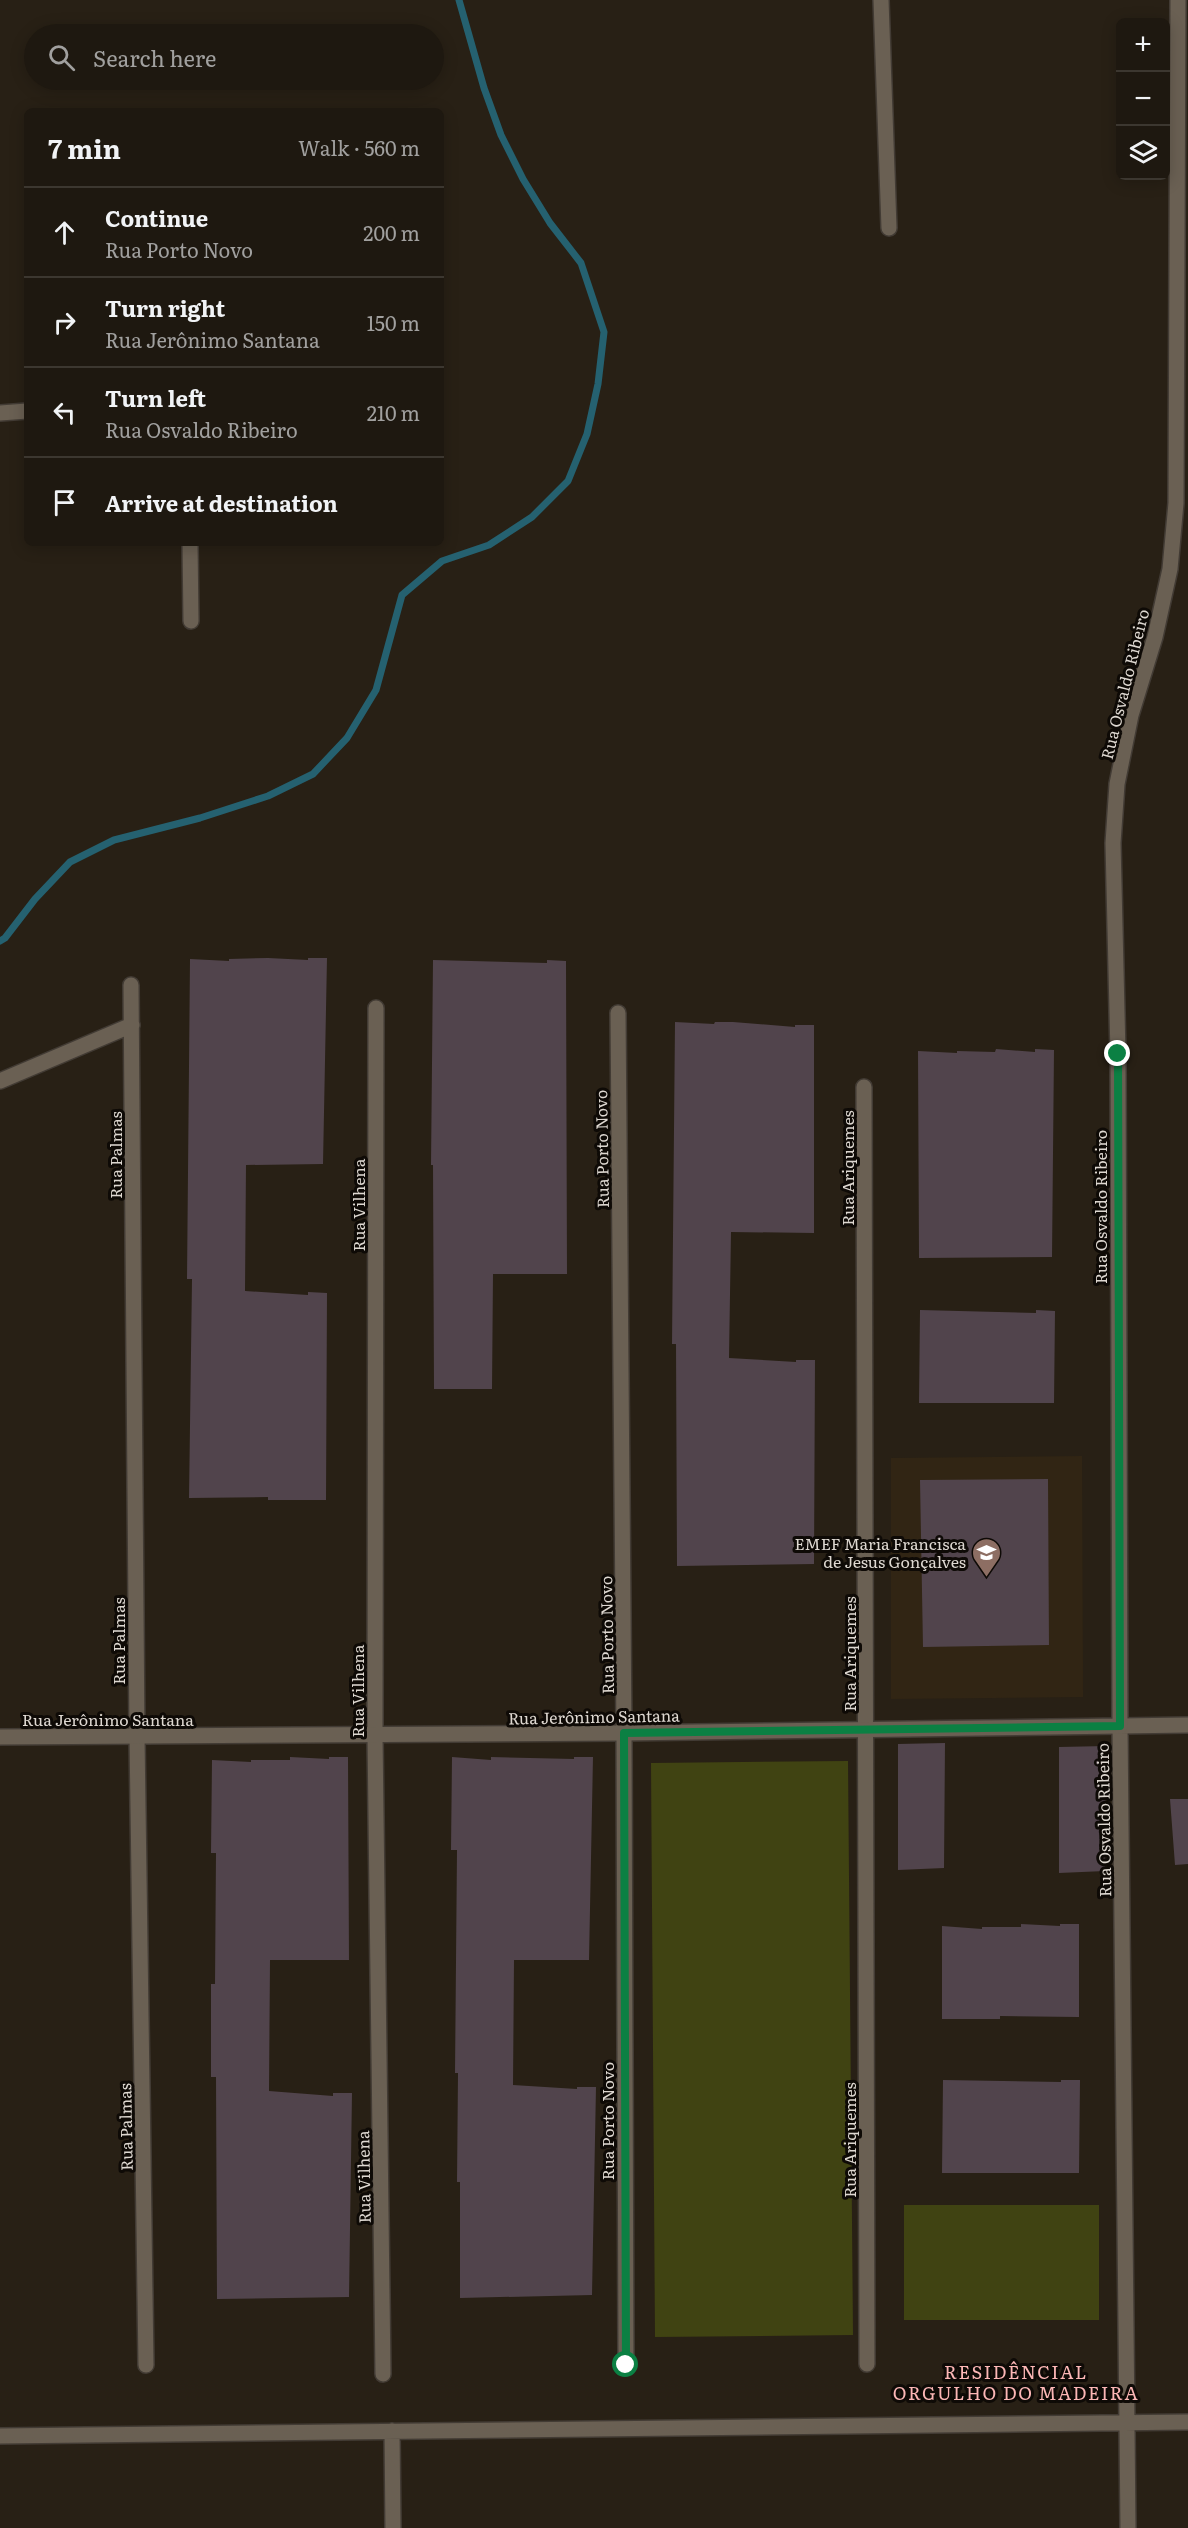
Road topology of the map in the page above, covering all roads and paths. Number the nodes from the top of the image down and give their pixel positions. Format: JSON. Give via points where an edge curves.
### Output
{"nodes":[{"id":1,"x":881,"y":0,"type":"edge"},
{"id":2,"x":1178,"y":0,"type":"edge"},
{"id":3,"x":889,"y":228,"type":"dead end"},
{"id":4,"x":1182,"y":390,"type":"edge"},
{"id":5,"x":24,"y":411,"type":"edge"},
{"id":6,"x":0,"y":413,"type":"edge"},
{"id":7,"x":190,"y":546,"type":"edge"},
{"id":8,"x":191,"y":621,"type":"dead end"},
{"id":9,"x":131,"y":985,"type":"dead end"},
{"id":10,"x":376,"y":1008,"type":"dead end"},
{"id":11,"x":618,"y":1013,"type":"dead end"},
{"id":12,"x":132,"y":1024,"type":"junction"},
{"id":13,"x":0,"y":1081,"type":"edge"},
{"id":14,"x":864,"y":1087,"type":"dead end"},
{"id":15,"x":1188,"y":1725,"type":"edge"},
{"id":16,"x":1120,"y":1726,"type":"junction"},
{"id":17,"x":867,"y":1731,"type":"junction"},
{"id":18,"x":624,"y":1733,"type":"junction"},
{"id":19,"x":375,"y":1736,"type":"junction"},
{"id":20,"x":0,"y":1737,"type":"edge"},
{"id":21,"x":136,"y":1737,"type":"junction"},
{"id":22,"x":867,"y":2364,"type":"dead end"},
{"id":23,"x":146,"y":2365,"type":"dead end"},
{"id":24,"x":626,"y":2365,"type":"dead end"},
{"id":25,"x":383,"y":2374,"type":"dead end"},
{"id":26,"x":1128,"y":2422,"type":"junction"},
{"id":27,"x":1188,"y":2422,"type":"edge"},
{"id":28,"x":392,"y":2431,"type":"junction"},
{"id":29,"x":0,"y":2436,"type":"edge"},
{"id":30,"x":393,"y":2528,"type":"edge"},
{"id":31,"x":1128,"y":2528,"type":"edge"}],
"edges":[{"from":1,"to":3,"type":"street"},
{"from":2,"to":4,"type":"street","name":"Rua Osvaldo Ribeiro"},
{"from":4,"to":16,"type":"street","name":"Rua Osvaldo Ribeiro","via":[[1170,569],[1155,637],[1131,715],[1117,784],[1113,843],[1118,1066]]},
{"from":5,"to":6,"type":"street"},
{"from":7,"to":8,"type":"street"},
{"from":9,"to":12,"type":"street","name":"Rua Palmas"},
{"from":10,"to":19,"type":"street","name":"Rua Vilhena"},
{"from":11,"to":18,"type":"street","name":"Rua Porto Novo"},
{"from":12,"to":13,"type":"street"},
{"from":12,"to":21,"type":"street","name":"Rua Palmas"},
{"from":14,"to":17,"type":"street","name":"Rua Ariquemes"},
{"from":15,"to":16,"type":"street","name":"Rua Jerônimo Santana"},
{"from":16,"to":17,"type":"street","name":"Rua Jerônimo Santana"},
{"from":16,"to":26,"type":"street","name":"Rua Osvaldo Ribeiro"},
{"from":17,"to":18,"type":"street","name":"Rua Jerônimo Santana"},
{"from":17,"to":22,"type":"street","name":"Rua Ariquemes"},
{"from":18,"to":19,"type":"street","name":"Rua Jerônimo Santana"},
{"from":18,"to":24,"type":"street","name":"Rua Porto Novo"},
{"from":19,"to":21,"type":"street","name":"Rua Jerônimo Santana"},
{"from":19,"to":25,"type":"street","name":"Rua Vilhena"},
{"from":20,"to":21,"type":"street","name":"Rua Jerônimo Santana"},
{"from":21,"to":23,"type":"street","name":"Rua Palmas"},
{"from":26,"to":27,"type":"street"},
{"from":26,"to":28,"type":"street"},
{"from":26,"to":31,"type":"street","name":"Rua Osvaldo Ribeiro"},
{"from":28,"to":29,"type":"street"},
{"from":28,"to":30,"type":"street"}]}
